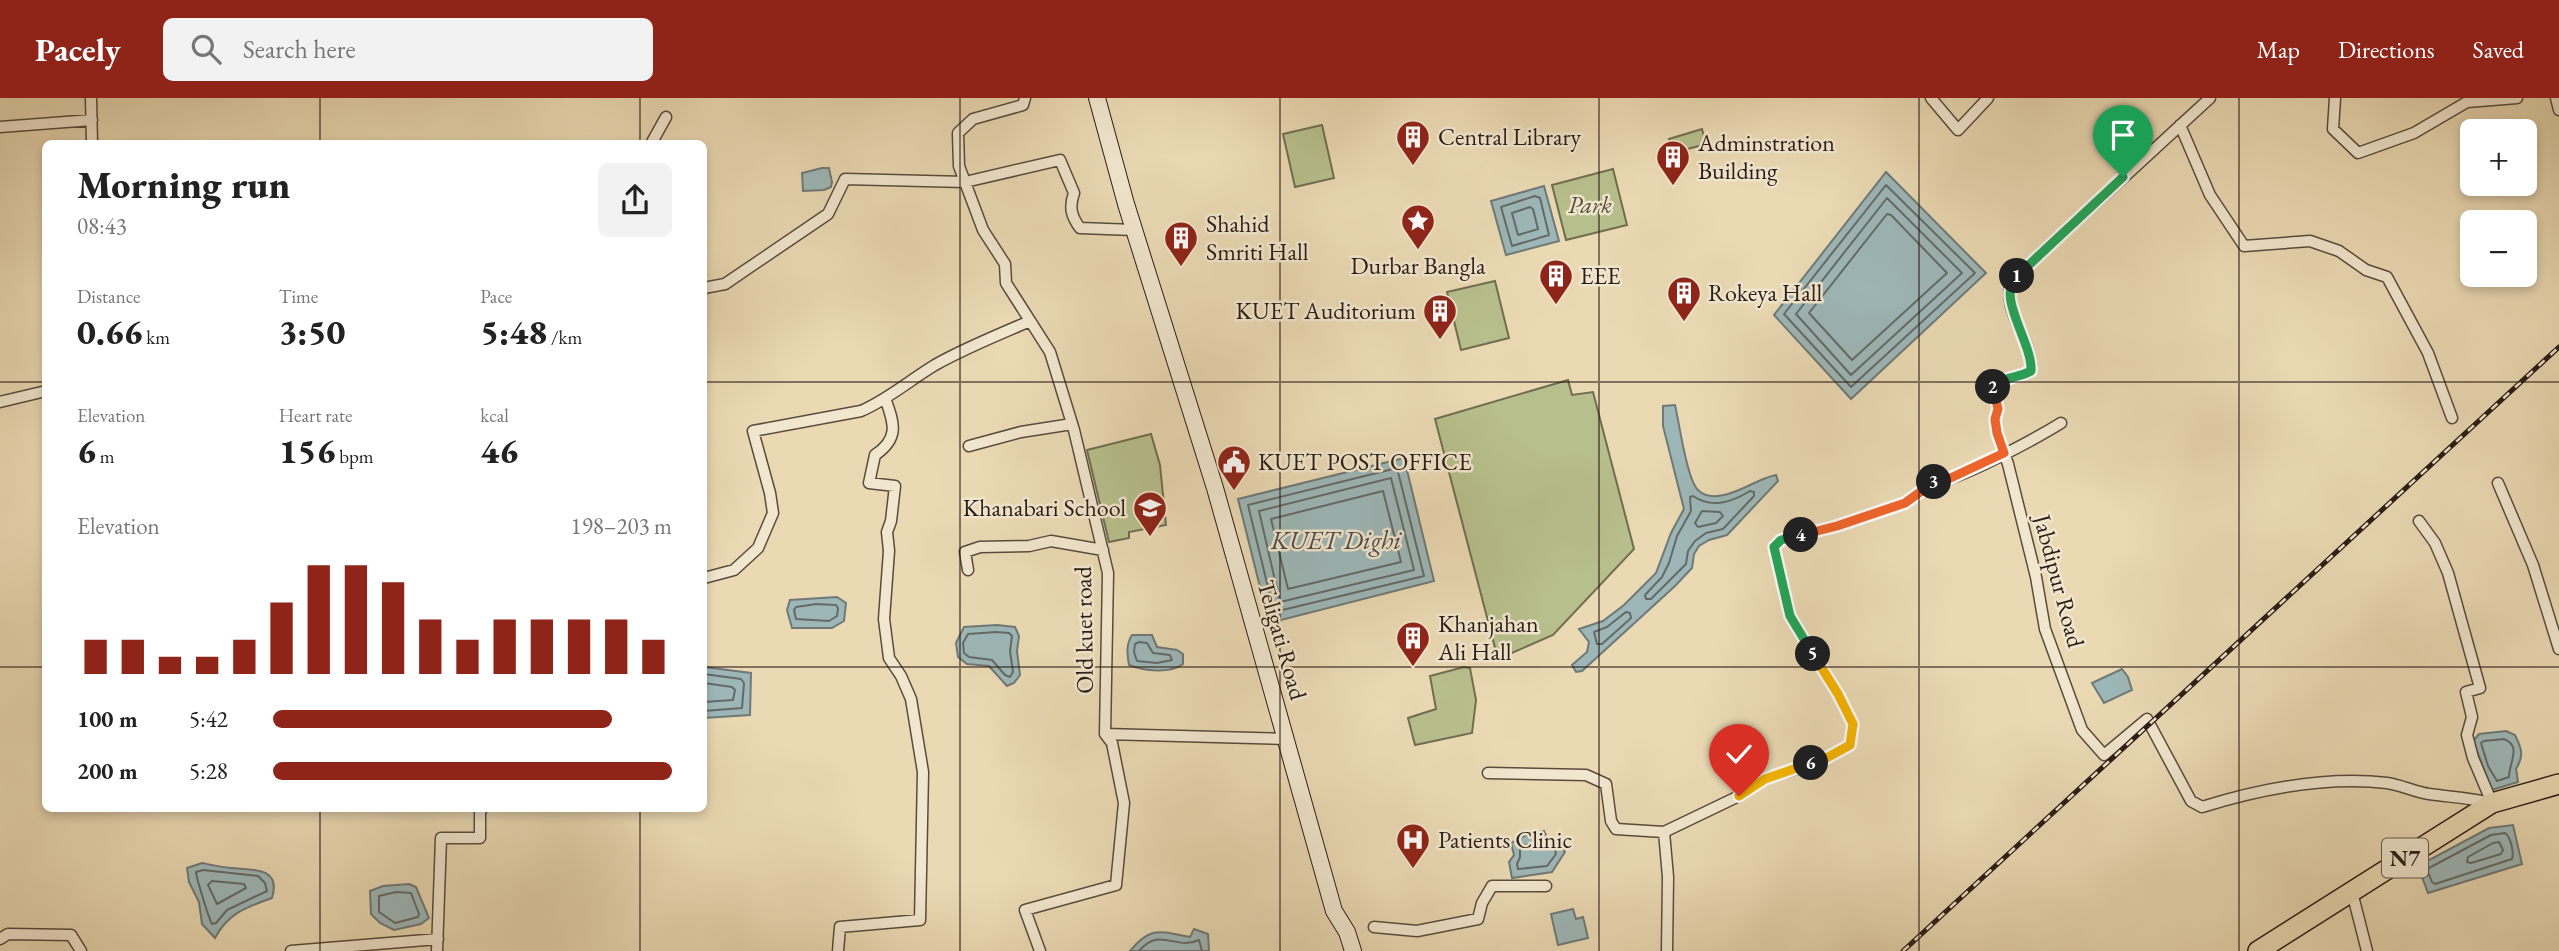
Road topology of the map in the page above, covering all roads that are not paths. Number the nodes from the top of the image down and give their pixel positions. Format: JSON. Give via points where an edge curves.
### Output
{"nodes":[{"id":1,"x":91,"y":98,"type":"edge"},
{"id":2,"x":1025,"y":98,"type":"edge"},
{"id":3,"x":1097,"y":98,"type":"edge"},
{"id":4,"x":1931,"y":98,"type":"edge"},
{"id":5,"x":1988,"y":98,"type":"edge"},
{"id":6,"x":2210,"y":98,"type":"edge"},
{"id":7,"x":2334,"y":98,"type":"edge"},
{"id":8,"x":2517,"y":98,"type":"edge"},
{"id":9,"x":2556,"y":98,"type":"edge"},
{"id":10,"x":2559,"y":110,"type":"edge"},
{"id":11,"x":666,"y":117,"type":"dead end"},
{"id":12,"x":92,"y":120,"type":"junction"},
{"id":13,"x":2180,"y":125,"type":"junction"},
{"id":14,"x":0,"y":127,"type":"edge"},
{"id":15,"x":93,"y":140,"type":"edge"},
{"id":16,"x":653,"y":140,"type":"edge"},
{"id":17,"x":965,"y":183,"type":"junction"},
{"id":18,"x":1134,"y":230,"type":"junction"},
{"id":19,"x":707,"y":287,"type":"edge"},
{"id":20,"x":1030,"y":321,"type":"junction"},
{"id":21,"x":42,"y":392,"type":"edge"},
{"id":22,"x":885,"y":398,"type":"junction"},
{"id":23,"x":0,"y":402,"type":"edge"},
{"id":24,"x":2452,"y":418,"type":"dead end"},
{"id":25,"x":2061,"y":423,"type":"dead end"},
{"id":26,"x":1072,"y":424,"type":"junction"},
{"id":27,"x":969,"y":446,"type":"dead end"},
{"id":28,"x":2004,"y":453,"type":"junction"},
{"id":29,"x":2498,"y":483,"type":"dead end"},
{"id":30,"x":2419,"y":521,"type":"dead end"},
{"id":31,"x":1103,"y":550,"type":"junction"},
{"id":32,"x":968,"y":570,"type":"dead end"},
{"id":33,"x":707,"y":577,"type":"edge"},
{"id":34,"x":2559,"y":649,"type":"edge"},
{"id":35,"x":1105,"y":734,"type":"junction"},
{"id":36,"x":1287,"y":739,"type":"junction"},
{"id":37,"x":1488,"y":772,"type":"dead end"},
{"id":38,"x":2559,"y":784,"type":"edge"},
{"id":39,"x":2492,"y":803,"type":"junction"},
{"id":40,"x":482,"y":812,"type":"edge"},
{"id":41,"x":1664,"y":832,"type":"junction"},
{"id":42,"x":1546,"y":886,"type":"dead end"},
{"id":43,"x":2352,"y":891,"type":"junction"},
{"id":44,"x":1374,"y":928,"type":"dead end"},
{"id":45,"x":0,"y":939,"type":"edge"},
{"id":46,"x":438,"y":939,"type":"junction"},
{"id":47,"x":81,"y":951,"type":"edge"},
{"id":48,"x":291,"y":951,"type":"edge"},
{"id":49,"x":438,"y":951,"type":"edge"},
{"id":50,"x":838,"y":951,"type":"edge"},
{"id":51,"x":1040,"y":951,"type":"edge"},
{"id":52,"x":1353,"y":951,"type":"edge"},
{"id":53,"x":1667,"y":951,"type":"edge"},
{"id":54,"x":2258,"y":951,"type":"edge"},
{"id":55,"x":2367,"y":951,"type":"edge"}],
"edges":[{"from":1,"to":12,"type":"street"},
{"from":2,"to":17,"type":"street","name":"Old kuet road","via":[[1023,105],[973,120],[958,133],[959,166]]},
{"from":3,"to":18,"type":"main road","name":"Teligati Road"},
{"from":4,"to":5,"type":"street","via":[[1958,130]]},
{"from":6,"to":13,"type":"street","name":"Jabdipur Road"},
{"from":7,"to":8,"type":"street","via":[[2333,129],[2358,153],[2414,133],[2467,102]]},
{"from":9,"to":10,"type":"street"},
{"from":11,"to":16,"type":"street"},
{"from":12,"to":14,"type":"street"},
{"from":12,"to":15,"type":"street"},
{"from":13,"to":24,"type":"street","via":[[2210,195],[2244,246],[2310,241],[2387,277],[2428,353]]},
{"from":13,"to":28,"type":"street","name":"Jabdipur Road","via":[[2011,281],[2011,304],[2032,359],[2031,371],[1998,381],[1992,388]]},
{"from":17,"to":18,"type":"street","via":[[1060,160],[1074,193],[1070,203],[1073,219],[1080,228]]},
{"from":17,"to":19,"type":"street","via":[[845,179],[828,214],[725,284]]},
{"from":17,"to":20,"type":"street","name":"Old kuet road","via":[[984,230],[1005,264],[1006,283]]},
{"from":18,"to":36,"type":"main road","name":"Teligati Road"},
{"from":20,"to":22,"type":"street","via":[[937,364]]},
{"from":20,"to":26,"type":"street","name":"Old kuet road","via":[[1050,352]]},
{"from":21,"to":23,"type":"street"},
{"from":22,"to":33,"type":"street","via":[[861,411],[753,431],[773,513],[758,548],[734,570]]},
{"from":22,"to":50,"type":"street","via":[[894,434],[887,447],[875,455],[869,483],[895,486],[887,532],[884,619],[889,658],[911,699],[923,772],[920,920],[840,927]]},
{"from":25,"to":28,"type":"street"},
{"from":26,"to":27,"type":"street"},
{"from":26,"to":31,"type":"street","name":"Old kuet road"},
{"from":28,"to":39,"type":"street","name":"Jabdipur Road","via":[[2045,629],[2082,730],[2104,755],[2147,719],[2191,801],[2203,807],[2254,793],[2358,781]]},
{"from":28,"to":41,"type":"street","via":[[1934,482],[1905,503],[1781,540],[1774,547],[1790,616],[1853,724],[1850,745],[1821,761],[1765,779]]},
{"from":29,"to":34,"type":"street","via":[[2533,565]]},
{"from":30,"to":39,"type":"street","via":[[2435,542],[2448,573],[2480,688],[2466,692],[2472,717],[2467,735]]},
{"from":31,"to":32,"type":"street","via":[[1051,541],[980,547],[965,552]]},
{"from":31,"to":35,"type":"street","name":"Old kuet road","via":[[1108,573]]},
{"from":35,"to":36,"type":"street"},
{"from":35,"to":51,"type":"street","name":"Old kuet road","via":[[1112,743],[1125,803],[1116,885],[1026,910]]},
{"from":36,"to":52,"type":"main road","name":"Teligati Road","via":[[1334,911]]},
{"from":37,"to":41,"type":"street","via":[[1586,775],[1606,784],[1616,829]]},
{"from":38,"to":39,"type":"highway","number":"N7"},
{"from":39,"to":43,"type":"highway","number":"N7"},
{"from":40,"to":46,"type":"street","via":[[480,838],[441,838]]},
{"from":41,"to":53,"type":"street"},
{"from":42,"to":44,"type":"street","via":[[1492,887],[1478,919],[1417,931]]},
{"from":43,"to":54,"type":"highway","number":"N7"},
{"from":43,"to":55,"type":"street"},
{"from":45,"to":47,"type":"street","via":[[8,934],[71,934]]},
{"from":46,"to":48,"type":"street"},
{"from":46,"to":49,"type":"street"}]}
